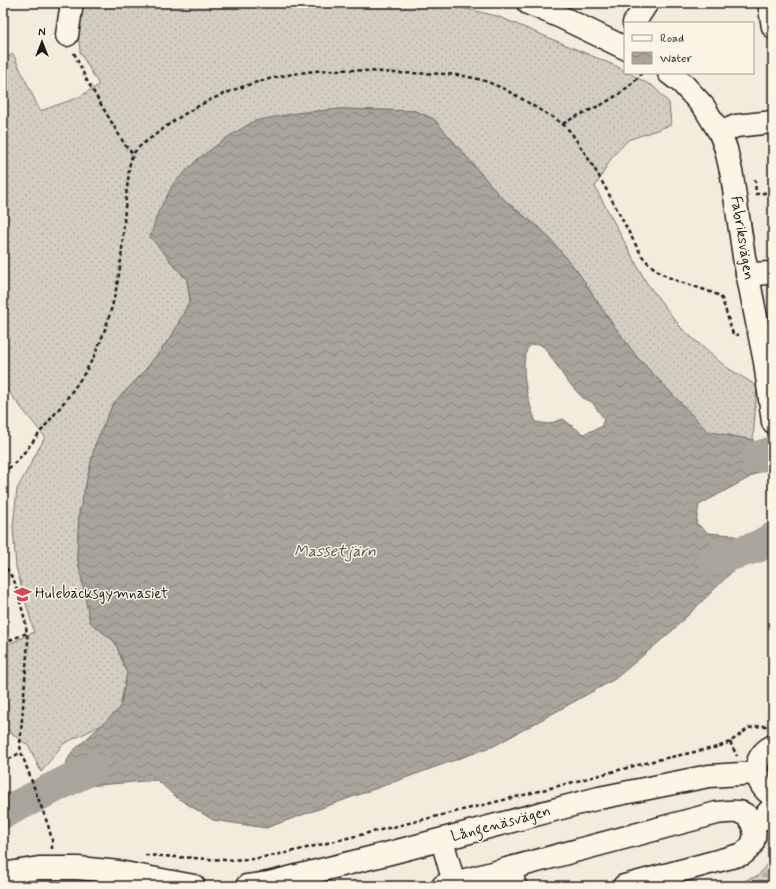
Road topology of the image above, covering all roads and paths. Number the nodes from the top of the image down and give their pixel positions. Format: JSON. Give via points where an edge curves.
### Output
{"nodes":[{"id":1,"x":72,"y":3,"type":"edge"},
{"id":2,"x":528,"y":3,"type":"edge"},
{"id":3,"x":647,"y":3,"type":"edge"},
{"id":4,"x":769,"y":3,"type":"edge"},
{"id":5,"x":635,"y":22,"type":"edge"},
{"id":6,"x":773,"y":27,"type":"edge"},
{"id":7,"x":67,"y":35,"type":"joint"},
{"id":8,"x":623,"y":43,"type":"edge"},
{"id":9,"x":641,"y":74,"type":"edge"},
{"id":10,"x":670,"y":74,"type":"edge"},
{"id":11,"x":773,"y":122,"type":"edge"},
{"id":12,"x":563,"y":124,"type":"junction"},
{"id":13,"x":720,"y":133,"type":"junction"},
{"id":14,"x":133,"y":154,"type":"junction"},
{"id":15,"x":755,"y":179,"type":"dead end"},
{"id":16,"x":773,"y":192,"type":"edge"},
{"id":17,"x":773,"y":272,"type":"edge"},
{"id":18,"x":747,"y":274,"type":"junction"},
{"id":19,"x":760,"y":338,"type":"junction"},
{"id":20,"x":771,"y":385,"type":"edge"},
{"id":21,"x":773,"y":422,"type":"edge"},
{"id":22,"x":3,"y":473,"type":"edge"},
{"id":23,"x":3,"y":562,"type":"edge"},
{"id":24,"x":27,"y":633,"type":"junction"},
{"id":25,"x":3,"y":643,"type":"edge"},
{"id":26,"x":773,"y":726,"type":"edge"},
{"id":27,"x":773,"y":746,"type":"edge"},
{"id":28,"x":21,"y":752,"type":"junction"},
{"id":29,"x":3,"y":763,"type":"edge"},
{"id":30,"x":757,"y":773,"type":"junction"},
{"id":31,"x":773,"y":796,"type":"edge"},
{"id":32,"x":773,"y":807,"type":"edge"},
{"id":33,"x":48,"y":824,"type":"dead end"},
{"id":34,"x":753,"y":824,"type":"junction"},
{"id":35,"x":442,"y":840,"type":"junction"},
{"id":36,"x":52,"y":848,"type":"dead end"},
{"id":37,"x":57,"y":848,"type":"dead end"},
{"id":38,"x":138,"y":854,"type":"dead end"},
{"id":39,"x":3,"y":874,"type":"edge"},
{"id":40,"x":512,"y":877,"type":"edge"},
{"id":41,"x":449,"y":885,"type":"edge"},
{"id":42,"x":194,"y":886,"type":"edge"},
{"id":43,"x":247,"y":886,"type":"edge"},
{"id":44,"x":624,"y":886,"type":"edge"}],
"edges":[{"from":1,"to":7,"type":"street"},
{"from":2,"to":8,"type":"street"},
{"from":3,"to":5,"type":"street"},
{"from":4,"to":6,"type":"street"},
{"from":7,"to":14,"type":"path","via":[[86,79]]},
{"from":9,"to":12,"type":"path","via":[[611,99]]},
{"from":10,"to":13,"type":"street","name":"Fabriksvägen","via":[[704,106]]},
{"from":11,"to":13,"type":"street","via":[[736,126]]},
{"from":12,"to":14,"type":"path","via":[[520,97],[494,84],[473,78],[449,74],[334,70],[282,76],[208,101],[179,118]]},
{"from":12,"to":19,"type":"path","via":[[594,168],[648,263],[671,279],[720,296],[733,334]]},
{"from":13,"to":18,"type":"street","name":"Fabriksvägen","via":[[732,176]]},
{"from":14,"to":22,"type":"path","via":[[125,202],[121,261],[104,331],[86,370],[61,406],[18,462]]},
{"from":15,"to":16,"type":"path","via":[[756,194]]},
{"from":17,"to":18,"type":"street"},
{"from":18,"to":19,"type":"street","name":"Fabriksvägen"},
{"from":19,"to":20,"type":"street","name":"Fabriksvägen"},
{"from":20,"to":21,"type":"street","name":"Fabriksvägen"},
{"from":23,"to":24,"type":"path","via":[[15,583]]},
{"from":24,"to":25,"type":"path"},
{"from":24,"to":28,"type":"path"},
{"from":26,"to":38,"type":"path","via":[[749,728],[730,742],[718,747],[286,853],[253,859],[225,860]]},
{"from":27,"to":30,"type":"street","via":[[758,761]]},
{"from":28,"to":29,"type":"path"},
{"from":28,"to":33,"type":"path"},
{"from":30,"to":31,"type":"street","via":[[761,786]]},
{"from":30,"to":35,"type":"street","name":"Långenäsvägen","via":[[709,776],[599,798]]},
{"from":32,"to":34,"type":"street","via":[[762,819]]},
{"from":34,"to":40,"type":"street","via":[[741,812],[717,813]]},
{"from":34,"to":44,"type":"street","via":[[753,844],[743,854]]},
{"from":35,"to":41,"type":"street"},
{"from":35,"to":43,"type":"street","name":"Långenäsvägen","via":[[269,883]]},
{"from":36,"to":37,"type":"path"},
{"from":39,"to":42,"type":"street","via":[[39,868],[78,868],[119,872]]},
{"from":40,"to":41,"type":"street"}]}
